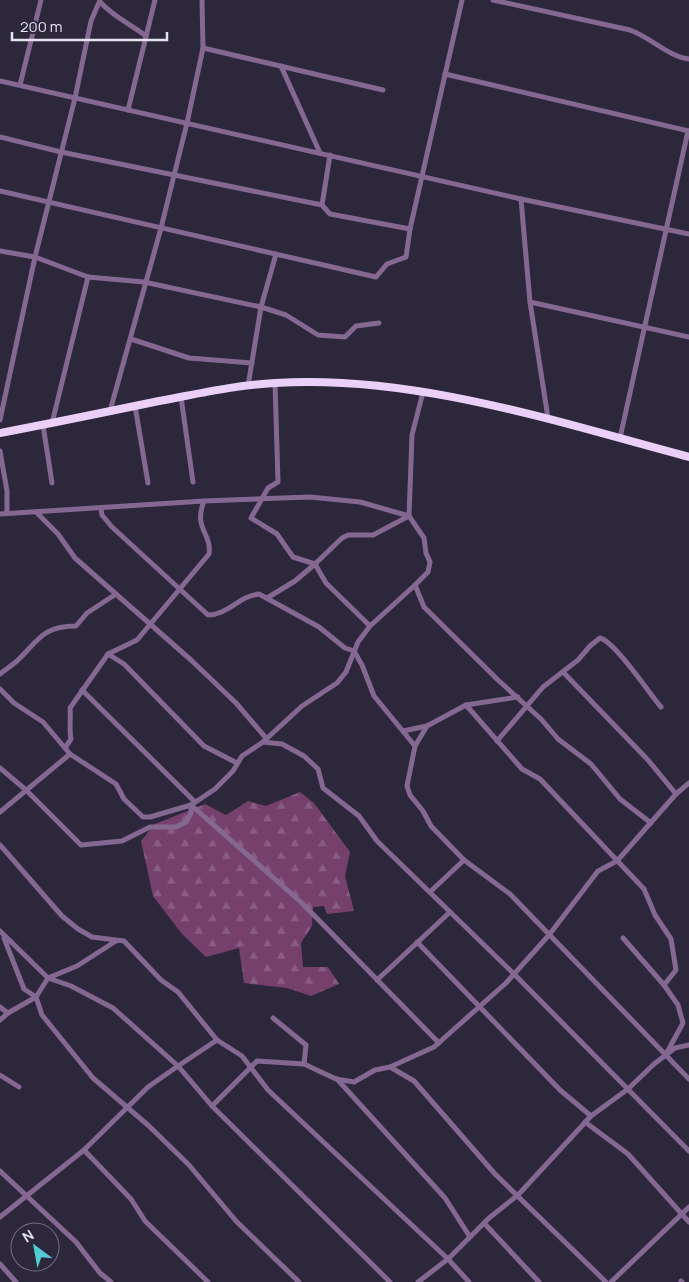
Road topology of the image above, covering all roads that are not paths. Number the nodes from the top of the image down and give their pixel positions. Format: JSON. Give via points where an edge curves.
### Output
{"nodes":[{"id":1,"x":40,"y":0,"type":"edge"},
{"id":2,"x":155,"y":0,"type":"edge"},
{"id":3,"x":202,"y":0,"type":"edge"},
{"id":4,"x":462,"y":0,"type":"edge"},
{"id":5,"x":493,"y":0,"type":"edge"},
{"id":6,"x":100,"y":1,"type":"edge"},
{"id":7,"x":146,"y":36,"type":"junction"},
{"id":8,"x":203,"y":48,"type":"junction"},
{"id":9,"x":689,"y":59,"type":"edge"},
{"id":10,"x":282,"y":66,"type":"junction"},
{"id":11,"x":445,"y":74,"type":"junction"},
{"id":12,"x":0,"y":81,"type":"edge"},
{"id":13,"x":20,"y":85,"type":"junction"},
{"id":14,"x":383,"y":90,"type":"dead end"},
{"id":15,"x":75,"y":98,"type":"junction"},
{"id":16,"x":128,"y":110,"type":"junction"},
{"id":17,"x":187,"y":123,"type":"junction"},
{"id":18,"x":688,"y":131,"type":"edge"},
{"id":19,"x":0,"y":137,"type":"edge"},
{"id":20,"x":61,"y":152,"type":"junction"},
{"id":21,"x":320,"y":153,"type":"junction"},
{"id":22,"x":330,"y":155,"type":"junction"},
{"id":23,"x":174,"y":176,"type":"junction"},
{"id":24,"x":422,"y":176,"type":"junction"},
{"id":25,"x":0,"y":191,"type":"edge"},
{"id":26,"x":521,"y":199,"type":"junction"},
{"id":27,"x":48,"y":202,"type":"junction"},
{"id":28,"x":322,"y":205,"type":"junction"},
{"id":29,"x":161,"y":228,"type":"junction"},
{"id":30,"x":410,"y":229,"type":"junction"},
{"id":31,"x":665,"y":229,"type":"junction"},
{"id":32,"x":689,"y":234,"type":"edge"},
{"id":33,"x":0,"y":251,"type":"edge"},
{"id":34,"x":276,"y":254,"type":"junction"},
{"id":35,"x":35,"y":257,"type":"junction"},
{"id":36,"x":88,"y":277,"type":"junction"},
{"id":37,"x":144,"y":282,"type":"junction"},
{"id":38,"x":530,"y":302,"type":"junction"},
{"id":39,"x":261,"y":308,"type":"junction"},
{"id":40,"x":379,"y":323,"type":"dead end"},
{"id":41,"x":644,"y":328,"type":"junction"},
{"id":42,"x":689,"y":337,"type":"edge"},
{"id":43,"x":131,"y":338,"type":"junction"},
{"id":44,"x":252,"y":363,"type":"junction"},
{"id":45,"x":275,"y":382,"type":"junction"},
{"id":46,"x":248,"y":386,"type":"junction"},
{"id":47,"x":3,"y":387,"type":"edge"},
{"id":48,"x":423,"y":392,"type":"junction"},
{"id":49,"x":181,"y":397,"type":"junction"},
{"id":50,"x":135,"y":406,"type":"junction"},
{"id":51,"x":110,"y":411,"type":"junction"},
{"id":52,"x":548,"y":418,"type":"junction"},
{"id":53,"x":0,"y":420,"type":"edge"},
{"id":54,"x":52,"y":423,"type":"junction"},
{"id":55,"x":43,"y":425,"type":"junction"},
{"id":56,"x":0,"y":433,"type":"edge"},
{"id":57,"x":620,"y":438,"type":"junction"},
{"id":58,"x":0,"y":451,"type":"edge"},
{"id":59,"x":689,"y":457,"type":"edge"},
{"id":60,"x":193,"y":482,"type":"dead end"},
{"id":61,"x":52,"y":483,"type":"dead end"},
{"id":62,"x":148,"y":483,"type":"dead end"},
{"id":63,"x":263,"y":499,"type":"junction"},
{"id":64,"x":204,"y":501,"type":"junction"},
{"id":65,"x":101,"y":509,"type":"junction"},
{"id":66,"x":36,"y":512,"type":"junction"},
{"id":67,"x":0,"y":514,"type":"edge"},
{"id":68,"x":7,"y":514,"type":"junction"},
{"id":69,"x":409,"y":516,"type":"junction"},
{"id":70,"x":315,"y":564,"type":"junction"},
{"id":71,"x":415,"y":585,"type":"junction"},
{"id":72,"x":180,"y":589,"type":"junction"},
{"id":73,"x":116,"y":594,"type":"junction"},
{"id":74,"x":268,"y":598,"type":"junction"},
{"id":75,"x":149,"y":624,"type":"junction"},
{"id":76,"x":370,"y":626,"type":"junction"},
{"id":77,"x":354,"y":652,"type":"junction"},
{"id":78,"x":108,"y":654,"type":"junction"},
{"id":79,"x":563,"y":672,"type":"junction"},
{"id":80,"x":0,"y":674,"type":"edge"},
{"id":81,"x":0,"y":689,"type":"edge"},
{"id":82,"x":82,"y":690,"type":"junction"},
{"id":83,"x":518,"y":697,"type":"junction"},
{"id":84,"x":526,"y":705,"type":"junction"},
{"id":85,"x":466,"y":706,"type":"junction"},
{"id":86,"x":661,"y":707,"type":"dead end"},
{"id":87,"x":427,"y":726,"type":"junction"},
{"id":88,"x":403,"y":731,"type":"junction"},
{"id":89,"x":265,"y":740,"type":"junction"},
{"id":90,"x":497,"y":741,"type":"junction"},
{"id":91,"x":415,"y":746,"type":"junction"},
{"id":92,"x":65,"y":748,"type":"junction"},
{"id":93,"x":70,"y":754,"type":"junction"},
{"id":94,"x":236,"y":763,"type":"junction"},
{"id":95,"x":0,"y":768,"type":"edge"},
{"id":96,"x":689,"y":783,"type":"edge"},
{"id":97,"x":26,"y":790,"type":"junction"},
{"id":98,"x":676,"y":794,"type":"junction"},
{"id":99,"x":193,"y":803,"type":"junction"},
{"id":100,"x":0,"y":812,"type":"edge"},
{"id":101,"x":651,"y":824,"type":"junction"},
{"id":102,"x":0,"y":845,"type":"edge"},
{"id":103,"x":464,"y":860,"type":"junction"},
{"id":104,"x":617,"y":861,"type":"junction"},
{"id":105,"x":430,"y":892,"type":"junction"},
{"id":106,"x":450,"y":912,"type":"junction"},
{"id":107,"x":2,"y":933,"type":"edge"},
{"id":108,"x":549,"y":935,"type":"junction"},
{"id":109,"x":623,"y":938,"type":"dead end"},
{"id":110,"x":116,"y":940,"type":"junction"},
{"id":111,"x":417,"y":942,"type":"junction"},
{"id":112,"x":514,"y":974,"type":"junction"},
{"id":113,"x":48,"y":978,"type":"junction"},
{"id":114,"x":377,"y":980,"type":"junction"},
{"id":115,"x":664,"y":985,"type":"junction"},
{"id":116,"x":36,"y":997,"type":"junction"},
{"id":117,"x":0,"y":1006,"type":"edge"},
{"id":118,"x":479,"y":1006,"type":"junction"},
{"id":119,"x":8,"y":1012,"type":"junction"},
{"id":120,"x":273,"y":1018,"type":"dead end"},
{"id":121,"x":0,"y":1020,"type":"edge"},
{"id":122,"x":217,"y":1040,"type":"junction"},
{"id":123,"x":439,"y":1042,"type":"junction"},
{"id":124,"x":689,"y":1045,"type":"edge"},
{"id":125,"x":665,"y":1056,"type":"junction"},
{"id":126,"x":304,"y":1064,"type":"junction"},
{"id":127,"x":178,"y":1066,"type":"junction"},
{"id":128,"x":250,"y":1067,"type":"junction"},
{"id":129,"x":390,"y":1067,"type":"junction"},
{"id":130,"x":0,"y":1075,"type":"edge"},
{"id":131,"x":336,"y":1079,"type":"junction"},
{"id":132,"x":689,"y":1079,"type":"edge"},
{"id":133,"x":19,"y":1087,"type":"dead end"},
{"id":134,"x":628,"y":1089,"type":"junction"},
{"id":135,"x":212,"y":1106,"type":"junction"},
{"id":136,"x":126,"y":1107,"type":"junction"},
{"id":137,"x":591,"y":1116,"type":"junction"},
{"id":138,"x":585,"y":1122,"type":"junction"},
{"id":139,"x":84,"y":1150,"type":"junction"},
{"id":140,"x":689,"y":1151,"type":"edge"},
{"id":141,"x":0,"y":1171,"type":"edge"},
{"id":142,"x":518,"y":1195,"type":"junction"},
{"id":143,"x":26,"y":1197,"type":"junction"},
{"id":144,"x":689,"y":1207,"type":"edge"},
{"id":145,"x":682,"y":1214,"type":"junction"},
{"id":146,"x":0,"y":1217,"type":"edge"},
{"id":147,"x":689,"y":1222,"type":"edge"},
{"id":148,"x":484,"y":1223,"type":"junction"},
{"id":149,"x":470,"y":1238,"type":"junction"},
{"id":150,"x":448,"y":1259,"type":"junction"},
{"id":151,"x":0,"y":1264,"type":"edge"},
{"id":152,"x":16,"y":1282,"type":"edge"},
{"id":153,"x":111,"y":1282,"type":"edge"},
{"id":154,"x":208,"y":1282,"type":"edge"},
{"id":155,"x":299,"y":1282,"type":"edge"},
{"id":156,"x":390,"y":1282,"type":"edge"},
{"id":157,"x":418,"y":1282,"type":"edge"},
{"id":158,"x":469,"y":1282,"type":"edge"},
{"id":159,"x":539,"y":1282,"type":"edge"},
{"id":160,"x":606,"y":1282,"type":"edge"},
{"id":161,"x":611,"y":1282,"type":"edge"}],
"edges":[{"from":1,"to":13,"type":"street"},
{"from":2,"to":7,"type":"street"},
{"from":3,"to":8,"type":"street"},
{"from":4,"to":11,"type":"street"},
{"from":5,"to":9,"type":"street","via":[[630,30],[681,58]]},
{"from":6,"to":7,"type":"street","via":[[113,16]]},
{"from":6,"to":15,"type":"street","via":[[91,20]]},
{"from":7,"to":16,"type":"street"},
{"from":8,"to":10,"type":"street"},
{"from":8,"to":17,"type":"street"},
{"from":10,"to":14,"type":"street"},
{"from":10,"to":21,"type":"street"},
{"from":11,"to":18,"type":"street"},
{"from":11,"to":24,"type":"street"},
{"from":12,"to":13,"type":"street"},
{"from":13,"to":15,"type":"street"},
{"from":15,"to":16,"type":"street"},
{"from":15,"to":20,"type":"street"},
{"from":16,"to":17,"type":"street"},
{"from":17,"to":21,"type":"street"},
{"from":17,"to":23,"type":"street"},
{"from":18,"to":31,"type":"street"},
{"from":19,"to":20,"type":"street"},
{"from":20,"to":23,"type":"street"},
{"from":20,"to":27,"type":"street"},
{"from":21,"to":22,"type":"street"},
{"from":22,"to":24,"type":"street"},
{"from":22,"to":28,"type":"street"},
{"from":23,"to":28,"type":"street"},
{"from":23,"to":29,"type":"street"},
{"from":24,"to":26,"type":"street"},
{"from":24,"to":30,"type":"street"},
{"from":25,"to":27,"type":"street"},
{"from":26,"to":31,"type":"street"},
{"from":26,"to":38,"type":"street"},
{"from":27,"to":29,"type":"street"},
{"from":27,"to":35,"type":"street"},
{"from":28,"to":30,"type":"street","via":[[330,214]]},
{"from":29,"to":34,"type":"street"},
{"from":29,"to":37,"type":"street"},
{"from":30,"to":34,"type":"street","via":[[406,257],[387,264],[376,277]]},
{"from":31,"to":32,"type":"street"},
{"from":31,"to":41,"type":"street"},
{"from":33,"to":35,"type":"street"},
{"from":34,"to":39,"type":"street"},
{"from":35,"to":36,"type":"street"},
{"from":35,"to":47,"type":"street"},
{"from":36,"to":37,"type":"street"},
{"from":36,"to":54,"type":"street"},
{"from":37,"to":39,"type":"street"},
{"from":37,"to":43,"type":"street"},
{"from":38,"to":41,"type":"street"},
{"from":38,"to":52,"type":"street"},
{"from":39,"to":40,"type":"street","via":[[286,315],[318,335],[345,337],[356,326]]},
{"from":39,"to":44,"type":"street"},
{"from":41,"to":42,"type":"street"},
{"from":41,"to":57,"type":"street"},
{"from":43,"to":44,"type":"street","via":[[189,358]]},
{"from":43,"to":51,"type":"street"},
{"from":44,"to":46,"type":"street"},
{"from":45,"to":46,"type":"highway"},
{"from":45,"to":48,"type":"highway","via":[[317,382]]},
{"from":45,"to":63,"type":"street","via":[[278,482],[268,488]]},
{"from":46,"to":49,"type":"highway"},
{"from":47,"to":53,"type":"street"},
{"from":48,"to":52,"type":"highway"},
{"from":48,"to":69,"type":"street","via":[[412,435]]},
{"from":49,"to":50,"type":"highway"},
{"from":49,"to":60,"type":"street"},
{"from":50,"to":51,"type":"highway"},
{"from":50,"to":62,"type":"street"},
{"from":51,"to":54,"type":"highway"},
{"from":52,"to":57,"type":"highway"},
{"from":54,"to":55,"type":"highway"},
{"from":55,"to":56,"type":"highway"},
{"from":55,"to":61,"type":"street"},
{"from":57,"to":59,"type":"highway"},
{"from":58,"to":68,"type":"street","via":[[7,491]]},
{"from":63,"to":64,"type":"street"},
{"from":63,"to":69,"type":"street","via":[[310,497],[360,502]]},
{"from":63,"to":70,"type":"street","via":[[251,518],[277,534],[293,557]]},
{"from":64,"to":65,"type":"street"},
{"from":64,"to":72,"type":"street","via":[[200,524],[210,546],[209,554]]},
{"from":65,"to":66,"type":"street"},
{"from":65,"to":72,"type":"street","via":[[112,527]]},
{"from":66,"to":68,"type":"street"},
{"from":66,"to":73,"type":"street","via":[[58,534],[75,558]]},
{"from":67,"to":68,"type":"street"},
{"from":69,"to":70,"type":"street","via":[[373,534],[342,538]]},
{"from":69,"to":71,"type":"street","via":[[424,538],[430,562],[428,572]]},
{"from":70,"to":74,"type":"street"},
{"from":70,"to":76,"type":"street","via":[[326,583]]},
{"from":71,"to":76,"type":"street"},
{"from":71,"to":83,"type":"street","via":[[424,607]]},
{"from":72,"to":74,"type":"street","via":[[208,615],[219,615],[241,599],[260,594]]},
{"from":72,"to":75,"type":"street"},
{"from":73,"to":75,"type":"street"},
{"from":73,"to":80,"type":"street","via":[[87,613],[76,626],[51,629],[40,636]]},
{"from":74,"to":77,"type":"street","via":[[319,627]]},
{"from":75,"to":78,"type":"street","via":[[137,640]]},
{"from":75,"to":89,"type":"street","via":[[230,697]]},
{"from":76,"to":77,"type":"street"},
{"from":77,"to":88,"type":"street","via":[[374,696]]},
{"from":77,"to":89,"type":"street","via":[[346,672],[337,683],[302,706]]},
{"from":78,"to":82,"type":"street"},
{"from":78,"to":94,"type":"street","via":[[124,664],[204,746]]},
{"from":79,"to":84,"type":"street","via":[[542,687]]},
{"from":79,"to":86,"type":"street","via":[[590,646],[600,638],[604,639],[619,653]]},
{"from":79,"to":98,"type":"street","via":[[648,760]]},
{"from":81,"to":92,"type":"street","via":[[14,703],[43,722]]},
{"from":82,"to":92,"type":"street","via":[[70,708],[71,739]]},
{"from":82,"to":99,"type":"street"},
{"from":83,"to":84,"type":"street"},
{"from":83,"to":85,"type":"street"},
{"from":84,"to":90,"type":"street"},
{"from":84,"to":101,"type":"street","via":[[558,739],[591,764],[620,799]]},
{"from":85,"to":87,"type":"street"},
{"from":85,"to":90,"type":"street"},
{"from":87,"to":88,"type":"street"},
{"from":87,"to":91,"type":"street"},
{"from":88,"to":91,"type":"street"},
{"from":89,"to":94,"type":"street"},
{"from":89,"to":105,"type":"street","via":[[282,744],[304,756],[318,769],[323,788],[359,816],[377,841]]},
{"from":90,"to":104,"type":"street","via":[[522,769],[540,779]]},
{"from":91,"to":103,"type":"street","via":[[407,786],[410,795],[431,826]]},
{"from":92,"to":93,"type":"street"},
{"from":93,"to":97,"type":"street"},
{"from":93,"to":99,"type":"street","via":[[116,784],[124,799],[143,817]]},
{"from":94,"to":99,"type":"street","via":[[233,771],[215,788]]},
{"from":95,"to":97,"type":"street"},
{"from":96,"to":98,"type":"street"},
{"from":97,"to":99,"type":"street","via":[[81,845],[122,841],[150,827],[176,827],[186,822]]},
{"from":97,"to":100,"type":"street"},
{"from":98,"to":101,"type":"street"},
{"from":99,"to":114,"type":"street","via":[[302,902]]},
{"from":101,"to":104,"type":"street"},
{"from":102,"to":110,"type":"street","via":[[62,916],[92,937]]},
{"from":103,"to":105,"type":"street"},
{"from":103,"to":108,"type":"street","via":[[510,894]]},
{"from":104,"to":108,"type":"street","via":[[598,871]]},
{"from":104,"to":115,"type":"street","via":[[644,889],[655,915],[671,938],[676,970]]},
{"from":105,"to":106,"type":"street"},
{"from":106,"to":111,"type":"street"},
{"from":106,"to":112,"type":"street"},
{"from":107,"to":113,"type":"street"},
{"from":107,"to":116,"type":"street","via":[[24,988]]},
{"from":108,"to":112,"type":"street"},
{"from":108,"to":125,"type":"street"},
{"from":109,"to":115,"type":"street"},
{"from":110,"to":113,"type":"street","via":[[77,966]]},
{"from":110,"to":122,"type":"street","via":[[124,941],[161,980],[178,992]]},
{"from":111,"to":114,"type":"street"},
{"from":111,"to":118,"type":"street"},
{"from":112,"to":118,"type":"street"},
{"from":112,"to":134,"type":"street"},
{"from":113,"to":116,"type":"street"},
{"from":113,"to":127,"type":"street","via":[[113,1008]]},
{"from":114,"to":123,"type":"street"},
{"from":115,"to":125,"type":"street","via":[[678,1005],[683,1022]]},
{"from":116,"to":119,"type":"street"},
{"from":116,"to":136,"type":"street","via":[[51,1028],[93,1078]]},
{"from":117,"to":119,"type":"street"},
{"from":118,"to":123,"type":"street"},
{"from":118,"to":137,"type":"street","via":[[560,1090]]},
{"from":119,"to":121,"type":"street"},
{"from":120,"to":126,"type":"street","via":[[306,1045]]},
{"from":122,"to":127,"type":"street"},
{"from":122,"to":128,"type":"street","via":[[242,1056]]},
{"from":123,"to":129,"type":"street"},
{"from":124,"to":125,"type":"street","via":[[675,1048]]},
{"from":125,"to":132,"type":"street"},
{"from":125,"to":134,"type":"street"},
{"from":126,"to":128,"type":"street","via":[[257,1061]]},
{"from":126,"to":131,"type":"street"},
{"from":127,"to":135,"type":"street"},
{"from":127,"to":136,"type":"street"},
{"from":128,"to":135,"type":"street"},
{"from":128,"to":150,"type":"street","via":[[268,1090]]},
{"from":129,"to":131,"type":"street","via":[[375,1070],[354,1082]]},
{"from":129,"to":142,"type":"street","via":[[414,1081],[495,1174]]},
{"from":130,"to":133,"type":"street"},
{"from":131,"to":149,"type":"street","via":[[445,1198]]},
{"from":134,"to":137,"type":"street"},
{"from":134,"to":140,"type":"street"},
{"from":135,"to":156,"type":"street"},
{"from":136,"to":139,"type":"street"},
{"from":136,"to":155,"type":"street","via":[[189,1165],[236,1222]]},
{"from":137,"to":138,"type":"street"},
{"from":138,"to":142,"type":"street"},
{"from":138,"to":145,"type":"street","via":[[628,1154]]},
{"from":139,"to":143,"type":"street"},
{"from":139,"to":154,"type":"street","via":[[130,1199],[145,1221]]},
{"from":141,"to":143,"type":"street"},
{"from":142,"to":148,"type":"street"},
{"from":142,"to":160,"type":"street"},
{"from":143,"to":146,"type":"street"},
{"from":143,"to":153,"type":"street","via":[[76,1242]]},
{"from":144,"to":145,"type":"street"},
{"from":145,"to":147,"type":"street"},
{"from":145,"to":161,"type":"street"},
{"from":148,"to":149,"type":"street"},
{"from":148,"to":159,"type":"street"},
{"from":149,"to":150,"type":"street"},
{"from":150,"to":157,"type":"street"},
{"from":150,"to":158,"type":"street"},
{"from":151,"to":152,"type":"street"}]}
